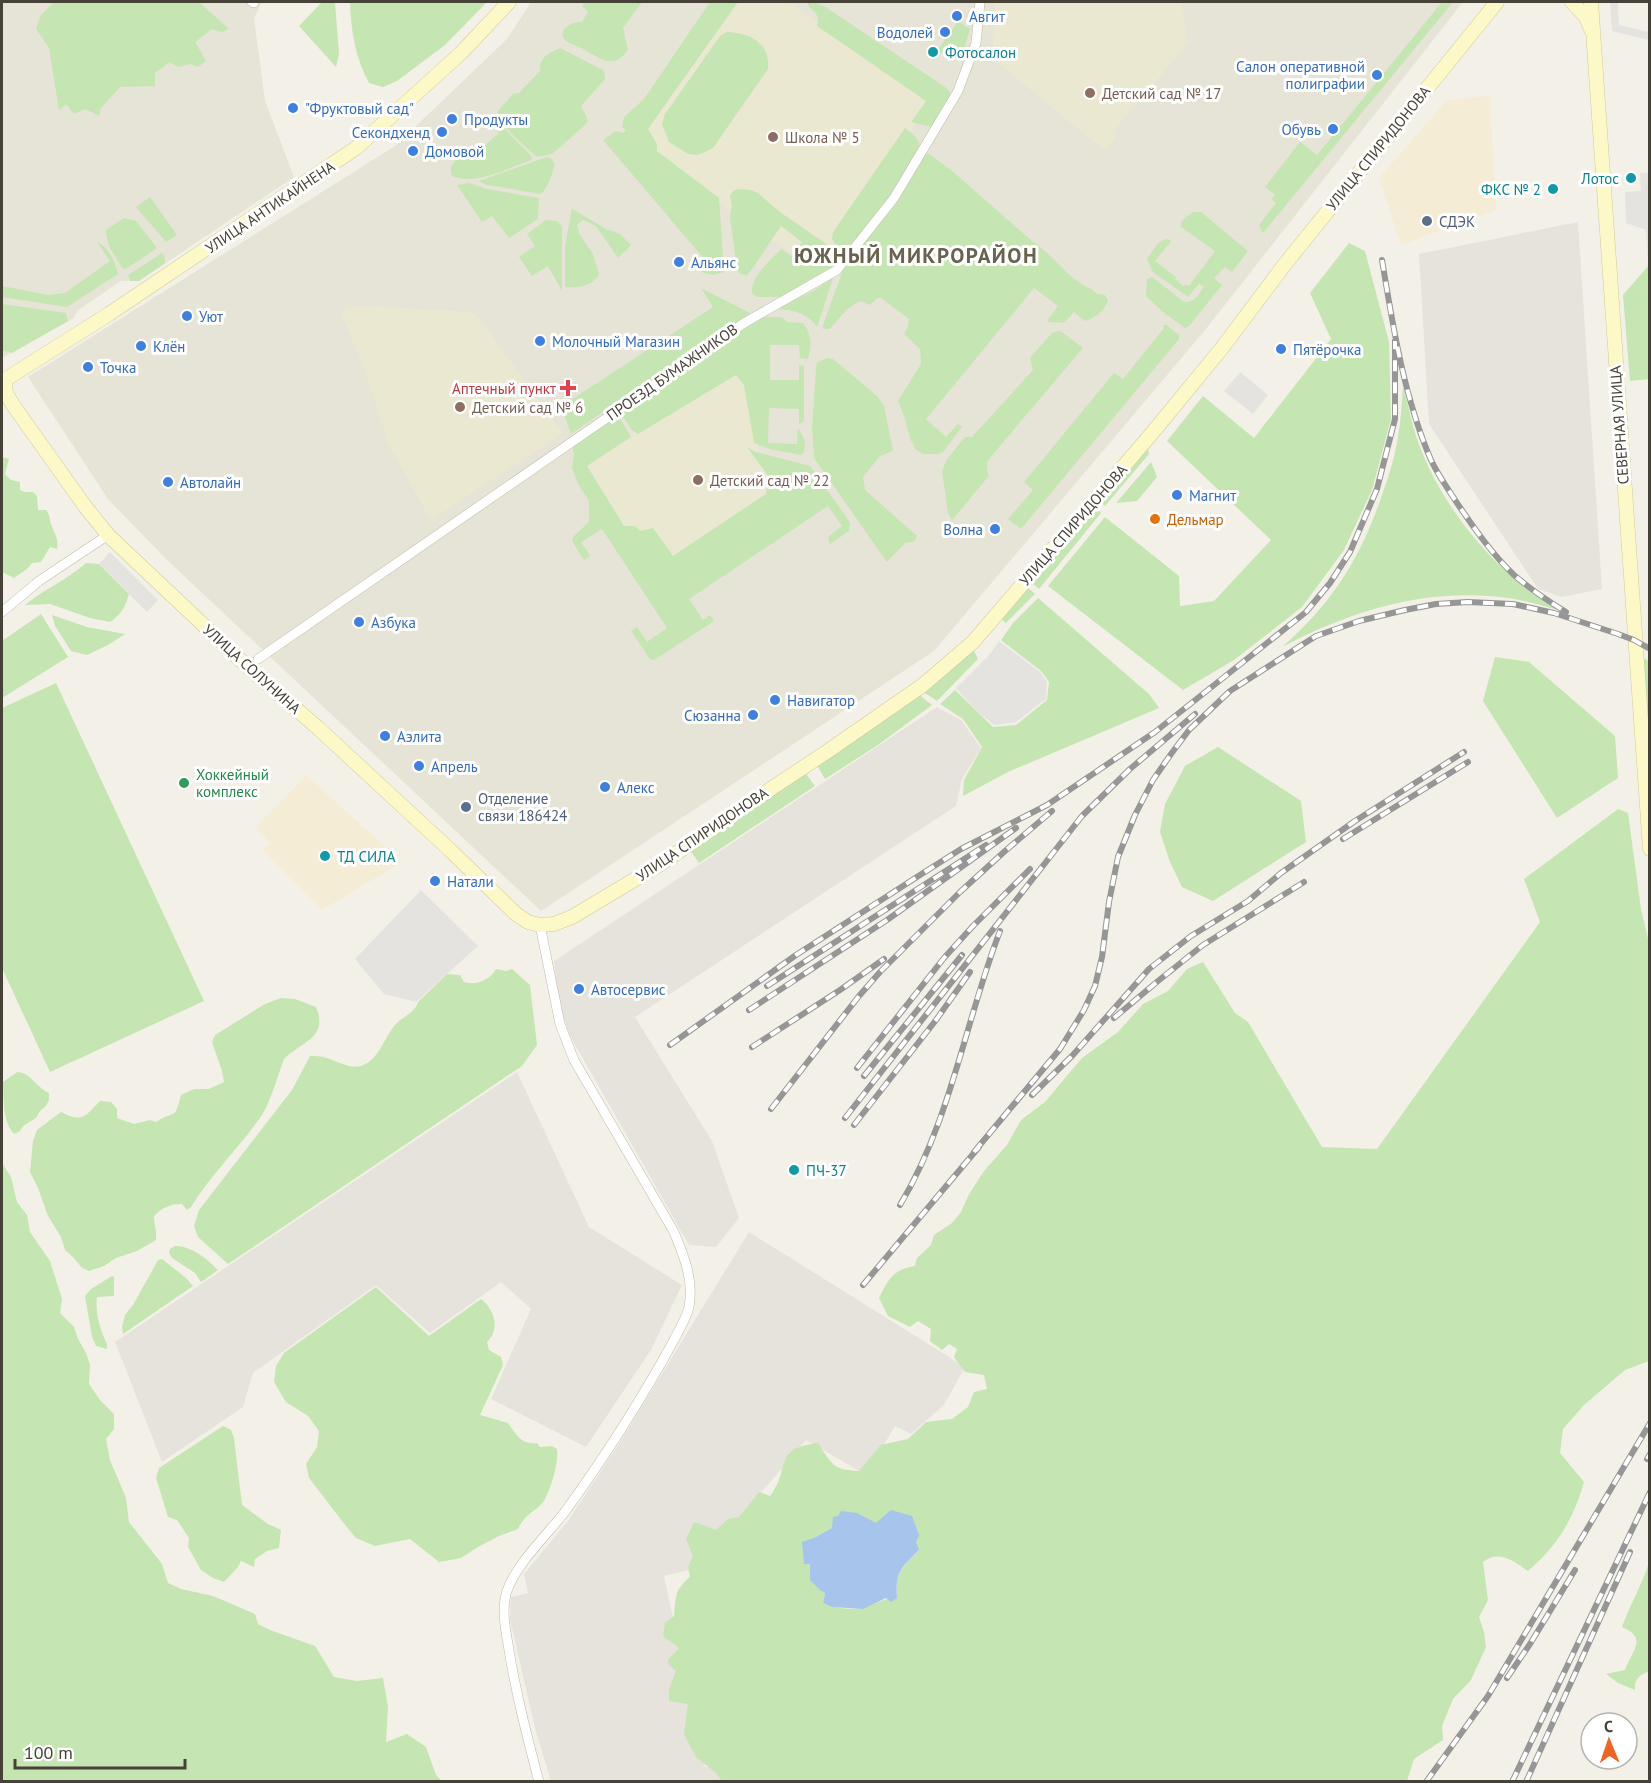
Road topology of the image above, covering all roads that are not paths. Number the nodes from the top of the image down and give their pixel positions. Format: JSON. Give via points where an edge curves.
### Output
{"nodes":[{"id":1,"x":509,"y":2,"type":"edge"},
{"id":2,"x":980,"y":2,"type":"edge"},
{"id":3,"x":1497,"y":2,"type":"edge"},
{"id":4,"x":1572,"y":2,"type":"edge"},
{"id":5,"x":1591,"y":2,"type":"edge"},
{"id":6,"x":1593,"y":34,"type":"junction"},
{"id":7,"x":3,"y":376,"type":"edge"},
{"id":8,"x":108,"y":535,"type":"junction"},
{"id":9,"x":2,"y":612,"type":"edge"},
{"id":10,"x":258,"y":659,"type":"dead end"},
{"id":11,"x":1650,"y":849,"type":"edge"},
{"id":12,"x":540,"y":925,"type":"junction"},
{"id":13,"x":539,"y":1782,"type":"edge"}],
"edges":[{"from":1,"to":7,"type":"street","name":"УЛИЦА АНТИКАЙНЕНА","via":[[461,53],[356,148],[109,314]]},
{"from":2,"to":10,"type":"street","name":"ПРОЕЗД БУМАЖНИКОВ","via":[[976,43],[958,91],[894,198],[837,270],[744,323]]},
{"from":3,"to":12,"type":"street","name":"УЛИЦА СПИРИДОНОВА","via":[[1222,348],[973,642],[924,684],[659,865],[572,917]]},
{"from":4,"to":6,"type":"street","via":[[1586,17]]},
{"from":5,"to":6,"type":"street","name":"СЕВЕРНАЯ УЛИЦА"},
{"from":6,"to":11,"type":"street","name":"СЕВЕРНАЯ УЛИЦА"},
{"from":7,"to":8,"type":"street","name":"УЛИЦА СОЛУНИНА","via":[[13,405]]},
{"from":8,"to":9,"type":"street","via":[[39,581]]},
{"from":8,"to":12,"type":"street","name":"УЛИЦА СОЛУНИНА","via":[[516,914]]},
{"from":12,"to":13,"type":"street","via":[[560,1024],[574,1060],[674,1232],[686,1261],[690,1290],[689,1309],[645,1391],[563,1514],[526,1558],[506,1593],[504,1620],[509,1655]]}]}
